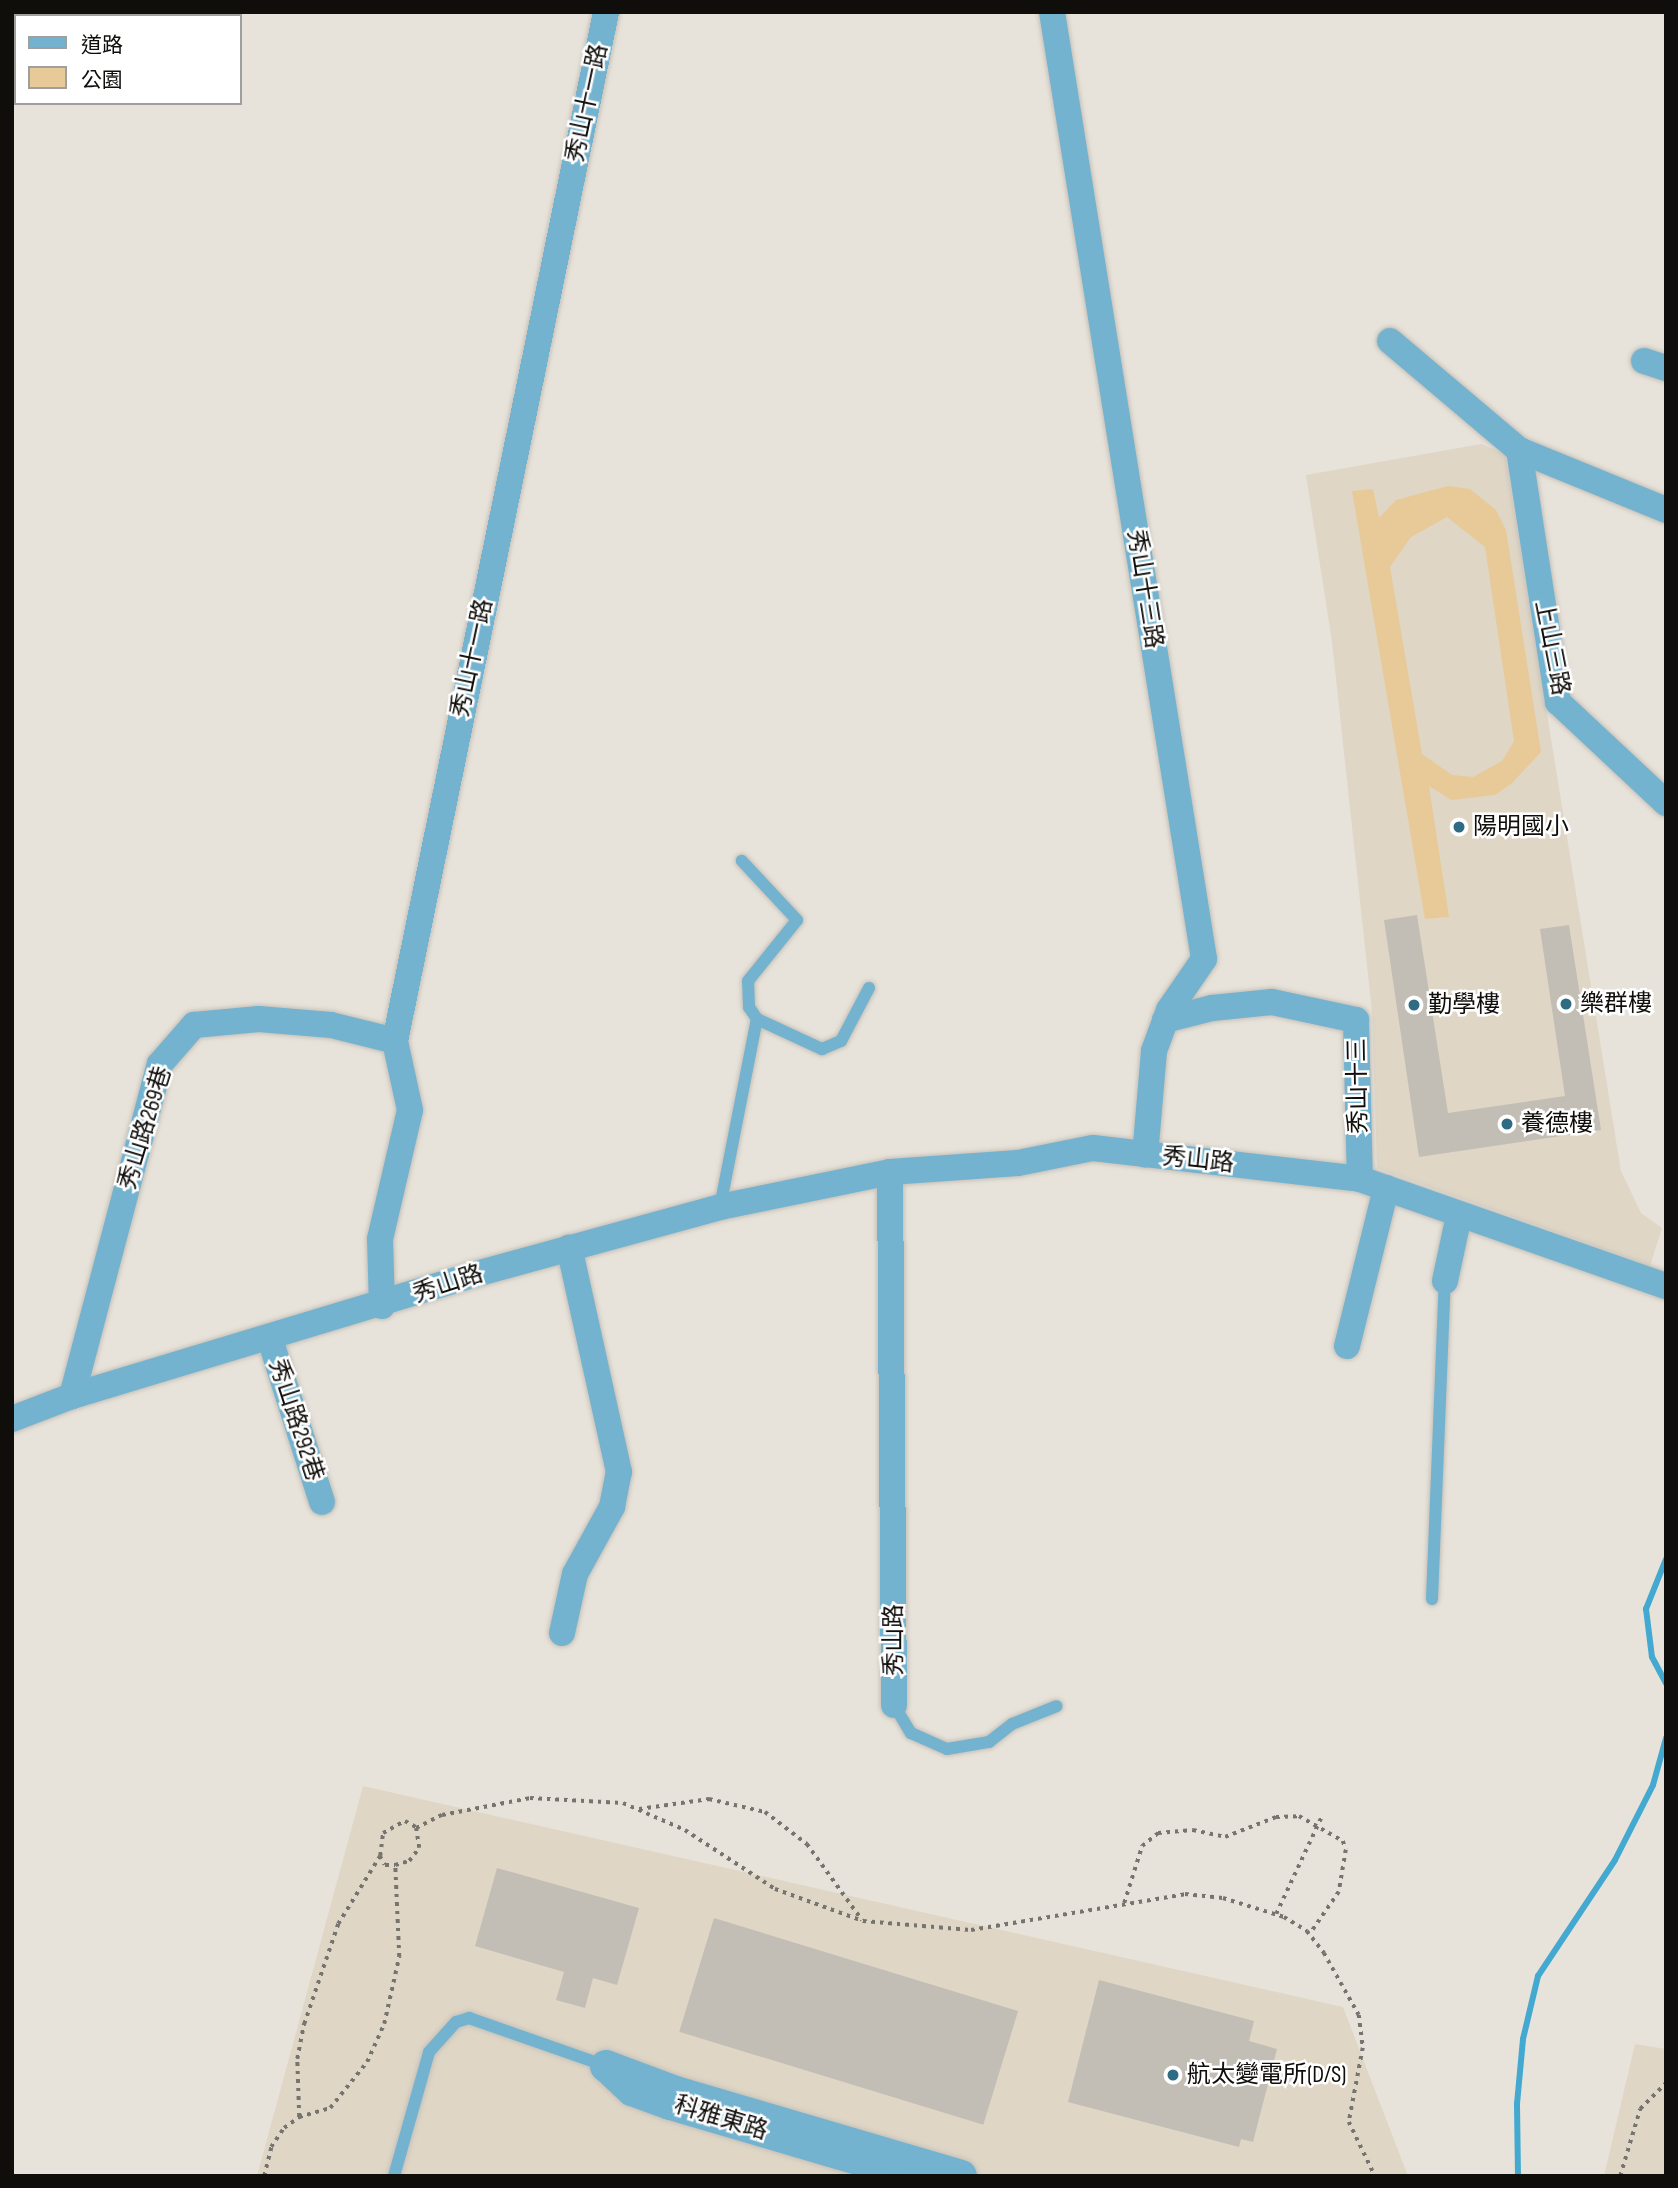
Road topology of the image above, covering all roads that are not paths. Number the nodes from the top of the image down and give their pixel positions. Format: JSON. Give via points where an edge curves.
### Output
{"nodes":[{"id":1,"x":606,"y":12,"type":"edge"},
{"id":2,"x":1052,"y":12,"type":"edge"},
{"id":3,"x":1390,"y":341,"type":"dead end"},
{"id":4,"x":1519,"y":450,"type":"junction"},
{"id":5,"x":1666,"y":510,"type":"edge"},
{"id":6,"x":1666,"y":803,"type":"edge"},
{"id":7,"x":743,"y":861,"type":"dead end"},
{"id":8,"x":869,"y":988,"type":"dead end"},
{"id":9,"x":757,"y":1019,"type":"junction"},
{"id":10,"x":1165,"y":1020,"type":"junction"},
{"id":11,"x":395,"y":1041,"type":"junction"},
{"id":12,"x":1145,"y":1155,"type":"junction"},
{"id":13,"x":890,"y":1172,"type":"junction"},
{"id":14,"x":1360,"y":1178,"type":"junction"},
{"id":15,"x":1386,"y":1188,"type":"junction"},
{"id":16,"x":720,"y":1207,"type":"junction"},
{"id":17,"x":1459,"y":1215,"type":"junction"},
{"id":18,"x":569,"y":1247,"type":"junction"},
{"id":19,"x":1445,"y":1282,"type":"joint"},
{"id":20,"x":1666,"y":1286,"type":"edge"},
{"id":21,"x":382,"y":1306,"type":"junction"},
{"id":22,"x":270,"y":1339,"type":"junction"},
{"id":23,"x":1347,"y":1346,"type":"dead end"},
{"id":24,"x":72,"y":1396,"type":"junction"},
{"id":25,"x":12,"y":1419,"type":"edge"},
{"id":26,"x":322,"y":1502,"type":"dead end"},
{"id":27,"x":1432,"y":1599,"type":"dead end"},
{"id":28,"x":562,"y":1633,"type":"dead end"},
{"id":29,"x":894,"y":1705,"type":"joint"},
{"id":30,"x":1057,"y":1706,"type":"dead end"},
{"id":31,"x":606,"y":2066,"type":"junction"},
{"id":32,"x":394,"y":2176,"type":"edge"},
{"id":33,"x":915,"y":2176,"type":"edge"},
{"id":34,"x":961,"y":2176,"type":"edge"}],
"edges":[{"from":1,"to":11,"type":"street","name":"秀山十一路"},
{"from":2,"to":10,"type":"street","name":"秀山十三路","via":[[1204,959]]},
{"from":3,"to":4,"type":"street"},
{"from":4,"to":5,"type":"street"},
{"from":4,"to":6,"type":"street","name":"上山三路","via":[[1558,702]]},
{"from":7,"to":9,"type":"lane","via":[[797,920],[748,981],[749,1007]]},
{"from":8,"to":9,"type":"lane","via":[[841,1041],[822,1049]]},
{"from":9,"to":16,"type":"lane"},
{"from":10,"to":12,"type":"street","name":"秀山十三路","via":[[1154,1051]]},
{"from":10,"to":14,"type":"street","name":"秀山十三","via":[[1212,1008],[1272,1002],[1356,1020]]},
{"from":11,"to":21,"type":"street","name":"秀山十一路","via":[[410,1110],[380,1240]]},
{"from":11,"to":24,"type":"street","name":"秀山路269巷","via":[[331,1025],[259,1019],[194,1025],[160,1064]]},
{"from":12,"to":13,"type":"street","name":"秀山路","via":[[1093,1148],[1018,1163]]},
{"from":12,"to":14,"type":"street","name":"秀山路"},
{"from":13,"to":16,"type":"street","name":"秀山路"},
{"from":13,"to":29,"type":"street","name":"秀山路"},
{"from":14,"to":15,"type":"street","name":"秀山路"},
{"from":15,"to":17,"type":"street","name":"秀山路"},
{"from":15,"to":23,"type":"street"},
{"from":16,"to":18,"type":"street","name":"秀山路"},
{"from":17,"to":19,"type":"street"},
{"from":17,"to":20,"type":"street","name":"秀山路"},
{"from":18,"to":21,"type":"street","name":"秀山路"},
{"from":18,"to":28,"type":"street","via":[[619,1472],[612,1507],[575,1574]]},
{"from":19,"to":27,"type":"lane"},
{"from":21,"to":22,"type":"street","name":"秀山路"},
{"from":22,"to":24,"type":"street","name":"秀山路"},
{"from":22,"to":26,"type":"street","name":"秀山路292巷"},
{"from":24,"to":25,"type":"street","name":"秀山路"},
{"from":29,"to":30,"type":"lane","name":"秀山路","via":[[911,1733],[947,1749],[989,1742],[1012,1724]]},
{"from":31,"to":32,"type":"lane","via":[[469,2018],[456,2022],[429,2052]]},
{"from":31,"to":33,"type":"street","name":"科雅東路","via":[[632,2090],[670,2104]]},
{"from":31,"to":34,"type":"street","name":"科雅東路","via":[[676,2092]]}]}
